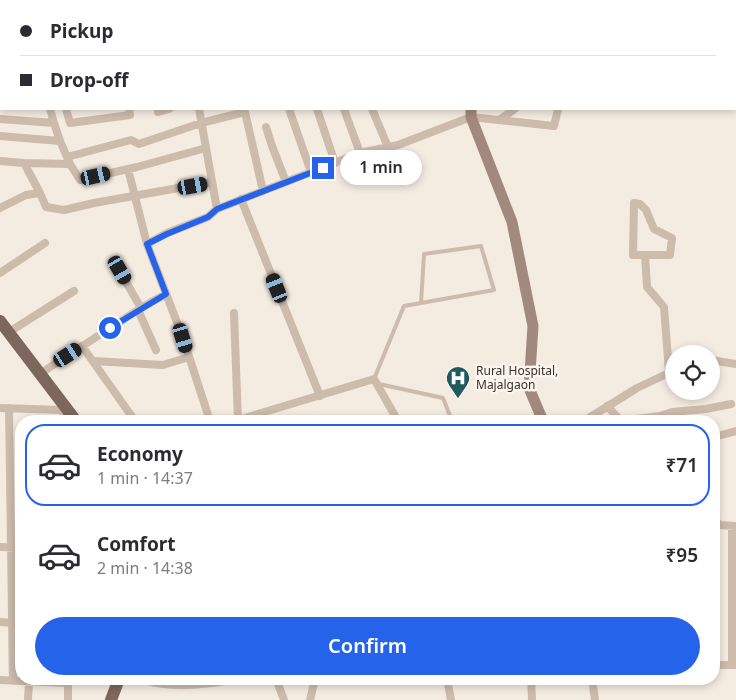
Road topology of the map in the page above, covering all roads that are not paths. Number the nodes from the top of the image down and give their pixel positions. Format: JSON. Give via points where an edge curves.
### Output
{"nodes":[{"id":1,"x":50,"y":110,"type":"edge"},
{"id":2,"x":66,"y":110,"type":"edge"},
{"id":3,"x":129,"y":110,"type":"edge"},
{"id":4,"x":165,"y":110,"type":"edge"},
{"id":5,"x":199,"y":110,"type":"edge"},
{"id":6,"x":244,"y":110,"type":"edge"},
{"id":7,"x":289,"y":110,"type":"edge"},
{"id":8,"x":317,"y":110,"type":"edge"},
{"id":9,"x":344,"y":110,"type":"edge"},
{"id":10,"x":372,"y":110,"type":"edge"},
{"id":11,"x":514,"y":110,"type":"edge"},
{"id":12,"x":558,"y":110,"type":"edge"},
{"id":13,"x":158,"y":112,"type":"dead end"},
{"id":14,"x":471,"y":113,"type":"edge"},
{"id":15,"x":0,"y":120,"type":"edge"},
{"id":16,"x":499,"y":120,"type":"junction"},
{"id":17,"x":54,"y":123,"type":"junction"},
{"id":18,"x":201,"y":123,"type":"junction"},
{"id":19,"x":266,"y":127,"type":"dead end"},
{"id":20,"x":0,"y":136,"type":"edge"},
{"id":21,"x":60,"y":141,"type":"junction"},
{"id":22,"x":388,"y":147,"type":"junction"},
{"id":23,"x":206,"y":148,"type":"junction"},
{"id":24,"x":360,"y":153,"type":"junction"},
{"id":25,"x":0,"y":161,"type":"edge"},
{"id":26,"x":69,"y":161,"type":"junction"},
{"id":27,"x":24,"y":163,"type":"junction"},
{"id":28,"x":335,"y":163,"type":"junction"},
{"id":29,"x":128,"y":169,"type":"junction"},
{"id":30,"x":311,"y":172,"type":"junction"},
{"id":31,"x":212,"y":182,"type":"junction"},
{"id":32,"x":286,"y":182,"type":"junction"},
{"id":33,"x":262,"y":191,"type":"junction"},
{"id":34,"x":40,"y":193,"type":"junction"},
{"id":35,"x":135,"y":196,"type":"junction"},
{"id":36,"x":241,"y":199,"type":"junction"},
{"id":37,"x":0,"y":208,"type":"edge"},
{"id":38,"x":217,"y":209,"type":"junction"},
{"id":39,"x":45,"y":243,"type":"dead end"},
{"id":40,"x":147,"y":244,"type":"junction"},
{"id":41,"x":645,"y":255,"type":"junction"},
{"id":42,"x":120,"y":270,"type":"dead end"},
{"id":43,"x":0,"y":273,"type":"edge"},
{"id":44,"x":74,"y":291,"type":"dead end"},
{"id":45,"x":166,"y":294,"type":"junction"},
{"id":46,"x":421,"y":303,"type":"junction"},
{"id":47,"x":140,"y":309,"type":"junction"},
{"id":48,"x":234,"y":313,"type":"dead end"},
{"id":49,"x":0,"y":321,"type":"edge"},
{"id":50,"x":9,"y":332,"type":"junction"},
{"id":51,"x":668,"y":345,"type":"edge"},
{"id":52,"x":82,"y":346,"type":"junction"},
{"id":53,"x":156,"y":350,"type":"dead end"},
{"id":54,"x":190,"y":357,"type":"junction"},
{"id":55,"x":92,"y":361,"type":"junction"},
{"id":56,"x":720,"y":361,"type":"edge"},
{"id":57,"x":736,"y":364,"type":"edge"},
{"id":58,"x":41,"y":373,"type":"junction"},
{"id":59,"x":665,"y":374,"type":"edge"},
{"id":60,"x":375,"y":382,"type":"junction"},
{"id":61,"x":320,"y":396,"type":"junction"},
{"id":62,"x":731,"y":404,"type":"dead end"},
{"id":63,"x":608,"y":406,"type":"junction"},
{"id":64,"x":0,"y":408,"type":"edge"},
{"id":65,"x":9,"y":408,"type":"junction"},
{"id":66,"x":63,"y":415,"type":"edge"},
{"id":67,"x":72,"y":415,"type":"edge"},
{"id":68,"x":131,"y":415,"type":"edge"},
{"id":69,"x":208,"y":415,"type":"edge"},
{"id":70,"x":238,"y":415,"type":"edge"},
{"id":71,"x":258,"y":415,"type":"edge"},
{"id":72,"x":394,"y":415,"type":"edge"},
{"id":73,"x":450,"y":415,"type":"edge"},
{"id":74,"x":541,"y":415,"type":"edge"},
{"id":75,"x":594,"y":415,"type":"edge"},
{"id":76,"x":616,"y":415,"type":"edge"},
{"id":77,"x":663,"y":415,"type":"edge"},
{"id":78,"x":736,"y":431,"type":"edge"},
{"id":79,"x":720,"y":435,"type":"edge"},
{"id":80,"x":0,"y":464,"type":"edge"},
{"id":81,"x":10,"y":465,"type":"junction"},
{"id":82,"x":720,"y":525,"type":"edge"},
{"id":83,"x":734,"y":526,"type":"edge"},
{"id":84,"x":0,"y":547,"type":"edge"},
{"id":85,"x":11,"y":548,"type":"junction"},
{"id":86,"x":15,"y":548,"type":"edge"},
{"id":87,"x":735,"y":612,"type":"edge"},
{"id":88,"x":0,"y":622,"type":"edge"},
{"id":89,"x":12,"y":623,"type":"junction"},
{"id":90,"x":720,"y":664,"type":"edge"},
{"id":91,"x":734,"y":665,"type":"edge"},
{"id":92,"x":0,"y":680,"type":"edge"},
{"id":93,"x":14,"y":681,"type":"joint"},
{"id":94,"x":29,"y":685,"type":"edge"},
{"id":95,"x":68,"y":685,"type":"edge"},
{"id":96,"x":117,"y":685,"type":"edge"},
{"id":97,"x":278,"y":685,"type":"edge"},
{"id":98,"x":314,"y":685,"type":"edge"},
{"id":99,"x":448,"y":685,"type":"edge"},
{"id":100,"x":531,"y":685,"type":"edge"},
{"id":101,"x":593,"y":685,"type":"edge"},
{"id":102,"x":28,"y":700,"type":"edge"},
{"id":103,"x":68,"y":700,"type":"edge"},
{"id":104,"x":111,"y":700,"type":"edge"},
{"id":105,"x":284,"y":700,"type":"edge"},
{"id":106,"x":310,"y":700,"type":"edge"},
{"id":107,"x":451,"y":700,"type":"edge"},
{"id":108,"x":532,"y":700,"type":"edge"},
{"id":109,"x":595,"y":700,"type":"edge"}],
"edges":[{"from":1,"to":17,"type":"street"},
{"from":2,"to":3,"type":"street","via":[[70,123],[130,116]]},
{"from":4,"to":13,"type":"street"},
{"from":5,"to":18,"type":"street"},
{"from":6,"to":18,"type":"street"},
{"from":6,"to":33,"type":"street"},
{"from":7,"to":30,"type":"street"},
{"from":8,"to":28,"type":"street"},
{"from":9,"to":24,"type":"street"},
{"from":10,"to":22,"type":"street"},
{"from":11,"to":16,"type":"street"},
{"from":12,"to":16,"type":"street","via":[[554,126]]},
{"from":14,"to":16,"type":"street"},
{"from":14,"to":22,"type":"street"},
{"from":14,"to":74,"type":"street","via":[[512,222],[533,326],[530,388]]},
{"from":15,"to":17,"type":"street"},
{"from":17,"to":21,"type":"street"},
{"from":18,"to":23,"type":"street"},
{"from":18,"to":26,"type":"street","via":[[138,144],[131,140]]},
{"from":19,"to":32,"type":"street"},
{"from":20,"to":21,"type":"street"},
{"from":21,"to":26,"type":"street"},
{"from":22,"to":24,"type":"street"},
{"from":23,"to":29,"type":"street"},
{"from":23,"to":31,"type":"street"},
{"from":24,"to":28,"type":"street"},
{"from":25,"to":27,"type":"street"},
{"from":26,"to":27,"type":"street"},
{"from":26,"to":29,"type":"street","via":[[80,180]]},
{"from":27,"to":34,"type":"street"},
{"from":28,"to":30,"type":"street"},
{"from":29,"to":35,"type":"street"},
{"from":30,"to":32,"type":"street"},
{"from":31,"to":35,"type":"street"},
{"from":31,"to":38,"type":"street"},
{"from":32,"to":33,"type":"street"},
{"from":33,"to":36,"type":"street"},
{"from":34,"to":35,"type":"street","via":[[46,207],[64,210]]},
{"from":34,"to":37,"type":"street","via":[[26,195]]},
{"from":35,"to":40,"type":"street"},
{"from":36,"to":38,"type":"street"},
{"from":36,"to":61,"type":"street"},
{"from":38,"to":40,"type":"street","via":[[208,217]]},
{"from":39,"to":43,"type":"street"},
{"from":40,"to":45,"type":"street"},
{"from":41,"to":41,"type":"street","via":[[670,255],[672,238],[654,229],[646,210],[634,203],[633,255]]},
{"from":41,"to":51,"type":"street","via":[[647,287],[664,308]]},
{"from":42,"to":47,"type":"street"},
{"from":44,"to":50,"type":"street"},
{"from":45,"to":47,"type":"street"},
{"from":45,"to":54,"type":"street"},
{"from":46,"to":46,"type":"lane","via":[[494,290],[481,246],[424,254]]},
{"from":46,"to":60,"type":"lane","via":[[404,306]]},
{"from":47,"to":52,"type":"street"},
{"from":47,"to":53,"type":"street"},
{"from":48,"to":70,"type":"street"},
{"from":49,"to":50,"type":"main road"},
{"from":50,"to":58,"type":"main road"},
{"from":52,"to":55,"type":"street"},
{"from":52,"to":58,"type":"street"},
{"from":54,"to":55,"type":"street","via":[[163,365]]},
{"from":54,"to":69,"type":"street"},
{"from":55,"to":68,"type":"street"},
{"from":56,"to":57,"type":"street"},
{"from":58,"to":67,"type":"main road"},
{"from":59,"to":63,"type":"street"},
{"from":60,"to":61,"type":"street"},
{"from":60,"to":72,"type":"street"},
{"from":60,"to":73,"type":"lane","via":[[443,398]]},
{"from":61,"to":71,"type":"street"},
{"from":62,"to":77,"type":"street"},
{"from":63,"to":75,"type":"street"},
{"from":63,"to":76,"type":"street"},
{"from":64,"to":65,"type":"street"},
{"from":65,"to":66,"type":"street","via":[[63,410]]},
{"from":65,"to":81,"type":"street"},
{"from":78,"to":79,"type":"street"},
{"from":80,"to":81,"type":"street"},
{"from":81,"to":85,"type":"street"},
{"from":82,"to":83,"type":"street"},
{"from":83,"to":87,"type":"street"},
{"from":84,"to":85,"type":"street"},
{"from":85,"to":86,"type":"street"},
{"from":85,"to":89,"type":"street"},
{"from":87,"to":91,"type":"street"},
{"from":88,"to":89,"type":"street"},
{"from":89,"to":93,"type":"street"},
{"from":90,"to":91,"type":"street"},
{"from":92,"to":93,"type":"street"},
{"from":94,"to":102,"type":"street"},
{"from":95,"to":103,"type":"street"},
{"from":96,"to":104,"type":"main road"},
{"from":97,"to":105,"type":"street"},
{"from":98,"to":106,"type":"street"},
{"from":99,"to":107,"type":"street"},
{"from":100,"to":108,"type":"street"},
{"from":101,"to":109,"type":"street"}]}
